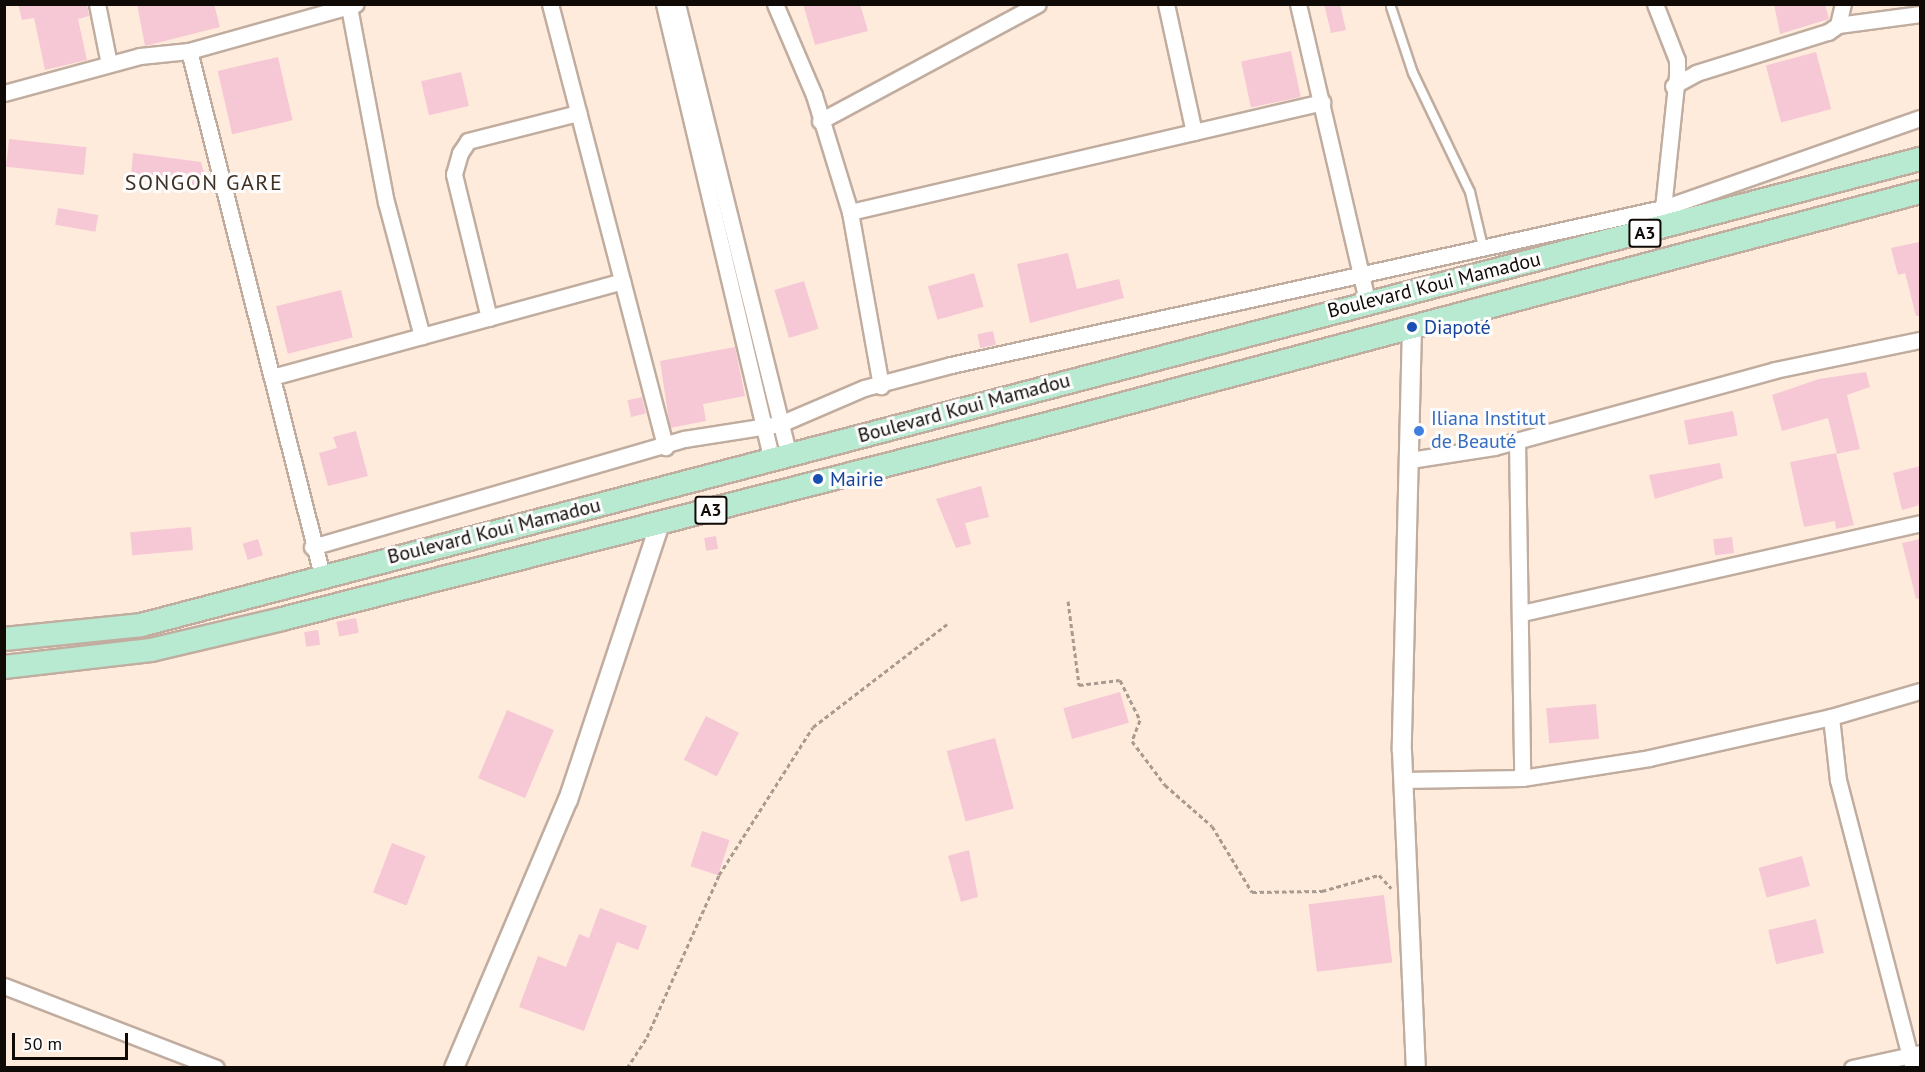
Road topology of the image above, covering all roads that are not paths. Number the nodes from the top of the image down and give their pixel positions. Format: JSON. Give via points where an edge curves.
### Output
{"nodes":[{"id":1,"x":97,"y":4,"type":"edge"},
{"id":2,"x":550,"y":4,"type":"edge"},
{"id":3,"x":664,"y":4,"type":"edge"},
{"id":4,"x":677,"y":4,"type":"edge"},
{"id":5,"x":775,"y":4,"type":"edge"},
{"id":6,"x":1038,"y":4,"type":"edge"},
{"id":7,"x":1166,"y":4,"type":"edge"},
{"id":8,"x":1298,"y":4,"type":"edge"},
{"id":9,"x":1655,"y":4,"type":"edge"},
{"id":10,"x":1843,"y":4,"type":"edge"},
{"id":11,"x":352,"y":6,"type":"edge"},
{"id":12,"x":1391,"y":8,"type":"dead end"},
{"id":13,"x":1920,"y":14,"type":"edge"},
{"id":14,"x":1838,"y":25,"type":"junction"},
{"id":15,"x":189,"y":51,"type":"junction"},
{"id":16,"x":109,"y":64,"type":"junction"},
{"id":17,"x":1673,"y":86,"type":"junction"},
{"id":18,"x":4,"y":93,"type":"edge"},
{"id":19,"x":1322,"y":102,"type":"junction"},
{"id":20,"x":578,"y":114,"type":"junction"},
{"id":21,"x":1920,"y":118,"type":"edge"},
{"id":22,"x":820,"y":121,"type":"junction"},
{"id":23,"x":1194,"y":132,"type":"junction"},
{"id":24,"x":1920,"y":159,"type":"edge"},
{"id":25,"x":1920,"y":192,"type":"edge"},
{"id":26,"x":850,"y":213,"type":"junction"},
{"id":27,"x":1662,"y":218,"type":"junction"},
{"id":28,"x":1483,"y":248,"type":"junction"},
{"id":29,"x":1363,"y":274,"type":"junction"},
{"id":30,"x":622,"y":281,"type":"junction"},
{"id":31,"x":1407,"y":291,"type":"junction"},
{"id":32,"x":1368,"y":301,"type":"junction"},
{"id":33,"x":489,"y":318,"type":"junction"},
{"id":34,"x":1412,"y":327,"type":"junction"},
{"id":35,"x":422,"y":336,"type":"junction"},
{"id":36,"x":1920,"y":340,"type":"edge"},
{"id":37,"x":272,"y":377,"type":"junction"},
{"id":38,"x":881,"y":386,"type":"junction"},
{"id":39,"x":780,"y":424,"type":"junction"},
{"id":40,"x":764,"y":426,"type":"junction"},
{"id":41,"x":1517,"y":441,"type":"junction"},
{"id":42,"x":665,"y":447,"type":"junction"},
{"id":43,"x":781,"y":458,"type":"junction"},
{"id":44,"x":1410,"y":460,"type":"junction"},
{"id":45,"x":660,"y":523,"type":"junction"},
{"id":46,"x":1920,"y":523,"type":"edge"},
{"id":47,"x":312,"y":547,"type":"junction"},
{"id":48,"x":322,"y":575,"type":"junction"},
{"id":49,"x":1522,"y":613,"type":"junction"},
{"id":50,"x":4,"y":639,"type":"edge"},
{"id":51,"x":4,"y":666,"type":"edge"},
{"id":52,"x":1920,"y":691,"type":"edge"},
{"id":53,"x":1831,"y":717,"type":"junction"},
{"id":54,"x":1522,"y":778,"type":"junction"},
{"id":55,"x":1403,"y":780,"type":"junction"},
{"id":56,"x":4,"y":986,"type":"edge"},
{"id":57,"x":1915,"y":1058,"type":"edge"},
{"id":58,"x":216,"y":1068,"type":"edge"},
{"id":59,"x":454,"y":1068,"type":"edge"},
{"id":60,"x":1416,"y":1068,"type":"edge"},
{"id":61,"x":1852,"y":1068,"type":"edge"}],
"edges":[{"from":1,"to":16,"type":"street"},
{"from":2,"to":20,"type":"street"},
{"from":3,"to":40,"type":"street"},
{"from":4,"to":39,"type":"street"},
{"from":5,"to":22,"type":"street"},
{"from":6,"to":22,"type":"street"},
{"from":7,"to":23,"type":"street"},
{"from":8,"to":19,"type":"street"},
{"from":9,"to":17,"type":"street","via":[[1677,60]]},
{"from":10,"to":14,"type":"street"},
{"from":11,"to":15,"type":"street"},
{"from":11,"to":35,"type":"street","via":[[386,202]]},
{"from":12,"to":28,"type":"lane","via":[[1413,73],[1470,192]]},
{"from":13,"to":14,"type":"street"},
{"from":14,"to":17,"type":"street","via":[[1696,73]]},
{"from":15,"to":16,"type":"street"},
{"from":15,"to":37,"type":"street"},
{"from":16,"to":18,"type":"street"},
{"from":17,"to":27,"type":"street"},
{"from":19,"to":23,"type":"street"},
{"from":19,"to":29,"type":"street"},
{"from":20,"to":30,"type":"street"},
{"from":20,"to":33,"type":"street","via":[[468,141],[460,153],[454,174]]},
{"from":21,"to":27,"type":"street"},
{"from":22,"to":26,"type":"street"},
{"from":23,"to":26,"type":"street"},
{"from":24,"to":27,"type":"main road","name":"Boulevard Koui Mamadou","number":"A3"},
{"from":25,"to":34,"type":"main road","name":"Boulevard Koui Mamadou","number":"A3"},
{"from":26,"to":38,"type":"street"},
{"from":27,"to":28,"type":"street"},
{"from":27,"to":31,"type":"main road","name":"Boulevard Koui Mamadou","number":"A3"},
{"from":28,"to":29,"type":"street"},
{"from":29,"to":32,"type":"street"},
{"from":29,"to":38,"type":"street","via":[[986,356]]},
{"from":30,"to":33,"type":"street"},
{"from":30,"to":42,"type":"street"},
{"from":31,"to":32,"type":"main road","name":"Boulevard Koui Mamadou","number":"A3"},
{"from":31,"to":34,"type":"main road"},
{"from":32,"to":43,"type":"main road","name":"Boulevard Koui Mamadou","number":"A3"},
{"from":33,"to":35,"type":"street"},
{"from":34,"to":44,"type":"street"},
{"from":34,"to":45,"type":"main road","name":"Boulevard Koui Mamadou","number":"A3"},
{"from":35,"to":37,"type":"street"},
{"from":36,"to":41,"type":"street","via":[[1775,370]]},
{"from":37,"to":47,"type":"street"},
{"from":38,"to":39,"type":"street"},
{"from":39,"to":40,"type":"street"},
{"from":39,"to":43,"type":"street"},
{"from":40,"to":42,"type":"street","via":[[684,439]]},
{"from":40,"to":43,"type":"street"},
{"from":41,"to":44,"type":"street"},
{"from":41,"to":49,"type":"street"},
{"from":42,"to":47,"type":"street"},
{"from":43,"to":48,"type":"main road","name":"Boulevard Koui Mamadou","number":"A3"},
{"from":44,"to":55,"type":"street"},
{"from":45,"to":51,"type":"main road","name":"Boulevard Koui Mamadou","number":"A3","via":[[150,650]]},
{"from":45,"to":59,"type":"street","via":[[568,801]]},
{"from":46,"to":49,"type":"street"},
{"from":47,"to":48,"type":"street"},
{"from":48,"to":50,"type":"main road","name":"Boulevard Koui Mamadou","number":"A3","via":[[141,625]]},
{"from":49,"to":54,"type":"street"},
{"from":52,"to":53,"type":"street"},
{"from":53,"to":54,"type":"street","via":[[1649,758]]},
{"from":53,"to":57,"type":"street","via":[[1838,780]]},
{"from":54,"to":55,"type":"street"},
{"from":55,"to":60,"type":"street"},
{"from":56,"to":58,"type":"street"},
{"from":57,"to":61,"type":"street"}]}
